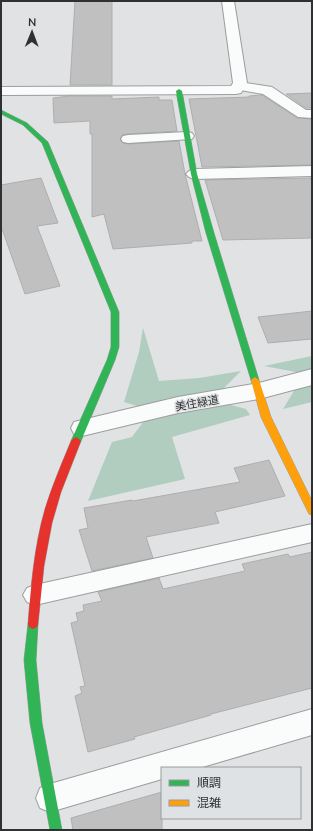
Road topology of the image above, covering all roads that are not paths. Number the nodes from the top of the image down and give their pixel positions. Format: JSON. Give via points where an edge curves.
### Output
{"nodes":[{"id":1,"x":228,"y":1,"type":"edge"},
{"id":2,"x":238,"y":86,"type":"junction"},
{"id":3,"x":1,"y":91,"type":"edge"},
{"id":4,"x":179,"y":91,"type":"junction"},
{"id":5,"x":1,"y":112,"type":"edge"},
{"id":6,"x":312,"y":114,"type":"edge"},
{"id":7,"x":187,"y":136,"type":"junction"},
{"id":8,"x":128,"y":139,"type":"dead end"},
{"id":9,"x":312,"y":171,"type":"edge"},
{"id":10,"x":194,"y":174,"type":"junction"},
{"id":11,"x":312,"y":377,"type":"edge"},
{"id":12,"x":259,"y":391,"type":"junction"},
{"id":13,"x":82,"y":428,"type":"junction"},
{"id":14,"x":312,"y":511,"type":"edge"},
{"id":15,"x":312,"y":533,"type":"edge"},
{"id":16,"x":35,"y":595,"type":"junction"},
{"id":17,"x":312,"y":722,"type":"edge"},
{"id":18,"x":50,"y":798,"type":"junction"},
{"id":19,"x":56,"y":830,"type":"edge"}],
"edges":[{"from":1,"to":2,"type":"street","via":[[240,83]]},
{"from":2,"to":4,"type":"street","via":[[236,90]]},
{"from":2,"to":6,"type":"lane","via":[[267,90],[303,114]]},
{"from":3,"to":4,"type":"street"},
{"from":4,"to":7,"type":"street"},
{"from":5,"to":13,"type":"street","via":[[32,128],[44,142],[115,312],[115,347]]},
{"from":7,"to":8,"type":"lane"},
{"from":7,"to":10,"type":"street"},
{"from":9,"to":10,"type":"lane"},
{"from":10,"to":12,"type":"street"},
{"from":11,"to":12,"type":"street","name":"美住緑道"},
{"from":12,"to":13,"type":"street","name":"美住緑道","via":[[178,405]]},
{"from":12,"to":14,"type":"street","via":[[266,417]]},
{"from":13,"to":16,"type":"street","via":[[50,509]]},
{"from":15,"to":16,"type":"lane"},
{"from":16,"to":18,"type":"street","via":[[30,660],[36,723]]},
{"from":17,"to":18,"type":"lane"},
{"from":18,"to":19,"type":"street"}]}
